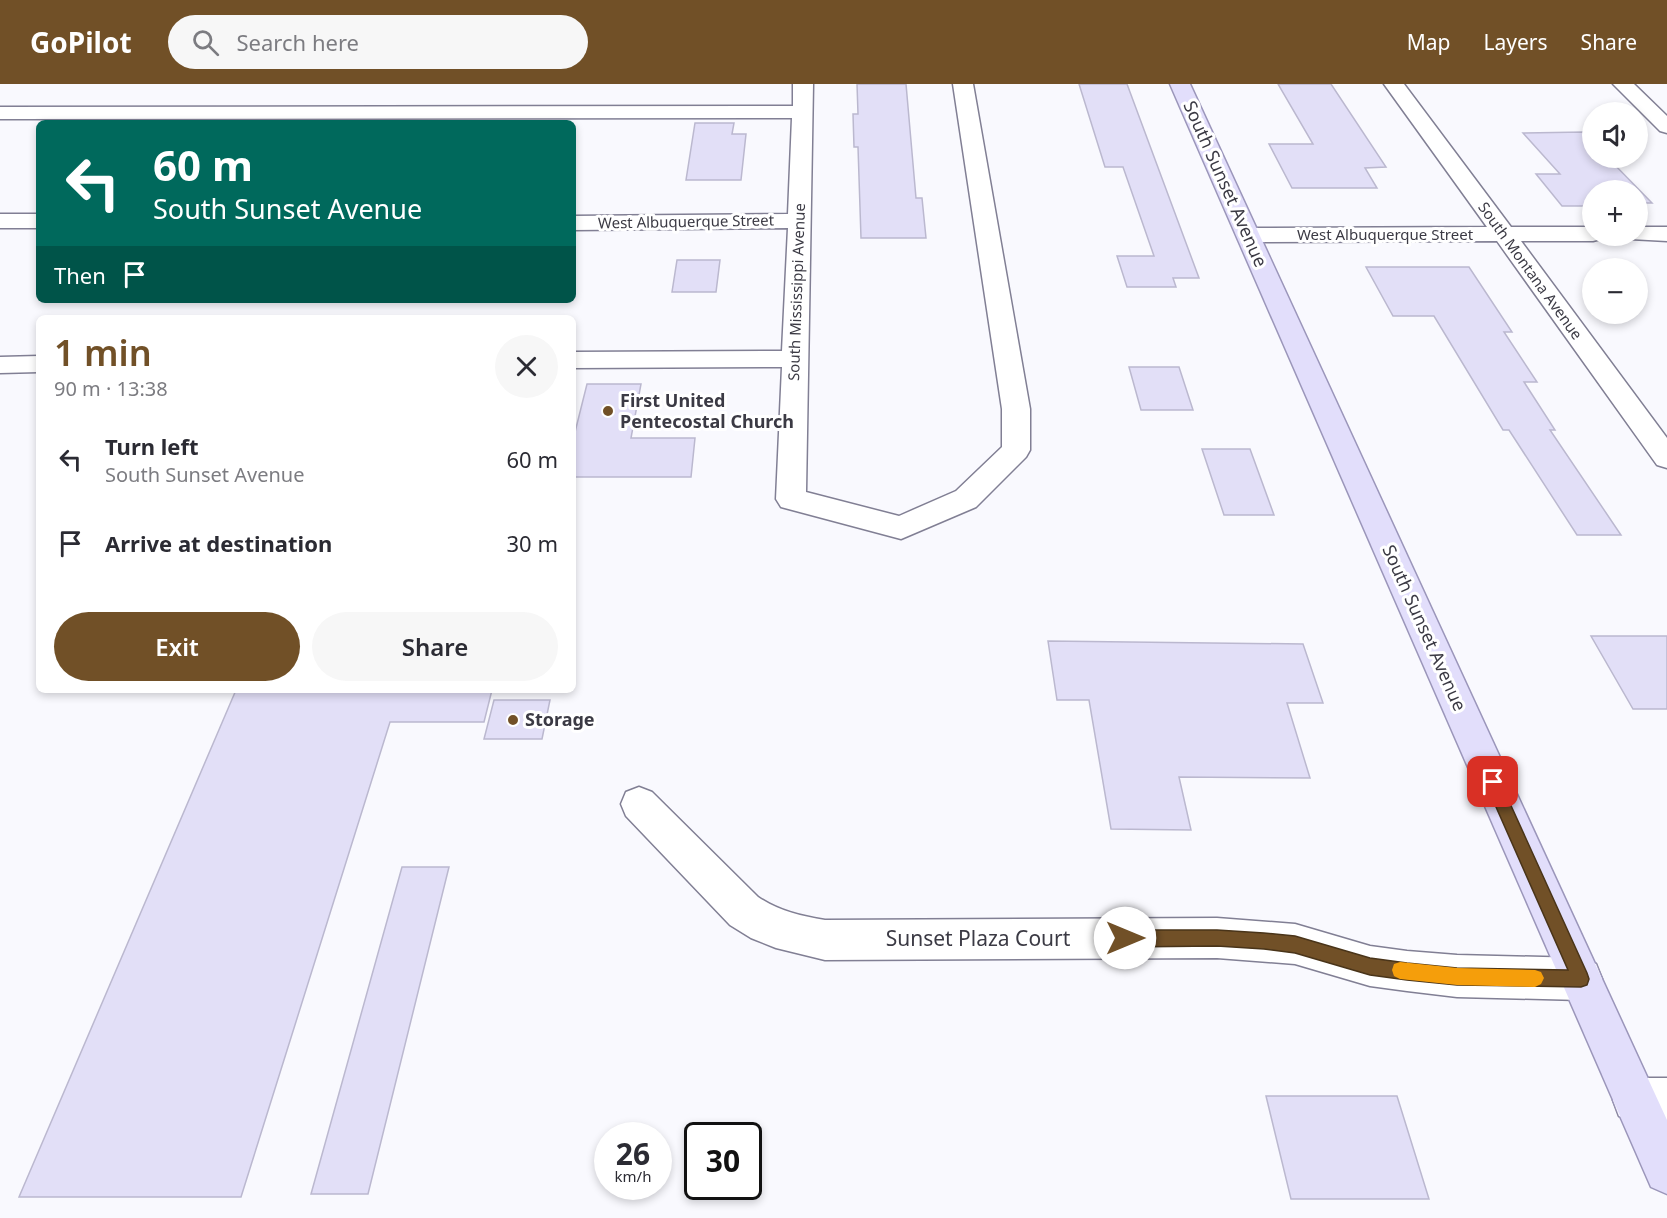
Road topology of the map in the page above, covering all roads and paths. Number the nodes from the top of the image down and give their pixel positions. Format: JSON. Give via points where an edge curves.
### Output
{"nodes":[{"id":1,"x":803,"y":84,"type":"edge"},
{"id":2,"x":963,"y":84,"type":"edge"},
{"id":3,"x":1180,"y":84,"type":"edge"},
{"id":4,"x":1394,"y":84,"type":"edge"},
{"id":5,"x":1623,"y":84,"type":"edge"},
{"id":6,"x":802,"y":111,"type":"junction"},
{"id":7,"x":0,"y":113,"type":"edge"},
{"id":8,"x":1667,"y":127,"type":"edge"},
{"id":9,"x":0,"y":221,"type":"edge"},
{"id":10,"x":36,"y":221,"type":"edge"},
{"id":11,"x":799,"y":221,"type":"junction"},
{"id":12,"x":576,"y":223,"type":"edge"},
{"id":13,"x":1504,"y":234,"type":"junction"},
{"id":14,"x":1582,"y":234,"type":"edge"},
{"id":15,"x":1648,"y":234,"type":"edge"},
{"id":16,"x":1667,"y":234,"type":"edge"},
{"id":17,"x":1249,"y":235,"type":"junction"},
{"id":18,"x":795,"y":359,"type":"junction"},
{"id":19,"x":576,"y":360,"type":"edge"},
{"id":20,"x":0,"y":364,"type":"edge"},
{"id":21,"x":36,"y":364,"type":"edge"},
{"id":22,"x":1667,"y":458,"type":"edge"},
{"id":23,"x":639,"y":804,"type":"dead end"},
{"id":24,"x":1581,"y":979,"type":"junction"},
{"id":25,"x":1651,"y":1100,"type":"edge"},
{"id":26,"x":1667,"y":1171,"type":"edge"}],
"edges":[{"from":1,"to":6,"type":"street","name":"South Mississippi Avenue"},
{"from":2,"to":18,"type":"street","name":"South Mississippi Avenue","via":[[1016,409],[1016,450],[966,499],[901,528],[791,499]]},
{"from":3,"to":17,"type":"main road","name":"South Sunset Avenue"},
{"from":4,"to":13,"type":"street","name":"South Montana Avenue"},
{"from":5,"to":8,"type":"street"},
{"from":6,"to":7,"type":"street"},
{"from":6,"to":11,"type":"street","name":"South Mississippi Avenue"},
{"from":9,"to":10,"type":"street"},
{"from":11,"to":12,"type":"street","name":"West Albuquerque Street"},
{"from":11,"to":18,"type":"street","name":"South Mississippi Avenue"},
{"from":13,"to":14,"type":"street","name":"West Albuquerque Street"},
{"from":13,"to":17,"type":"street","name":"West Albuquerque Street"},
{"from":13,"to":22,"type":"street","name":"South Montana Avenue"},
{"from":15,"to":16,"type":"street"},
{"from":17,"to":24,"type":"main road","name":"South Sunset Avenue"},
{"from":18,"to":19,"type":"street"},
{"from":20,"to":21,"type":"street"},
{"from":23,"to":24,"type":"street","name":"Sunset Plaza Court","via":[[734,903],[750,916],[795,936],[825,940],[1217,938],[1295,944],[1370,966],[1407,971]]},
{"from":24,"to":25,"type":"main road","name":"South Sunset Avenue"},
{"from":25,"to":26,"type":"main road","name":"South Sunset Avenue"}]}
